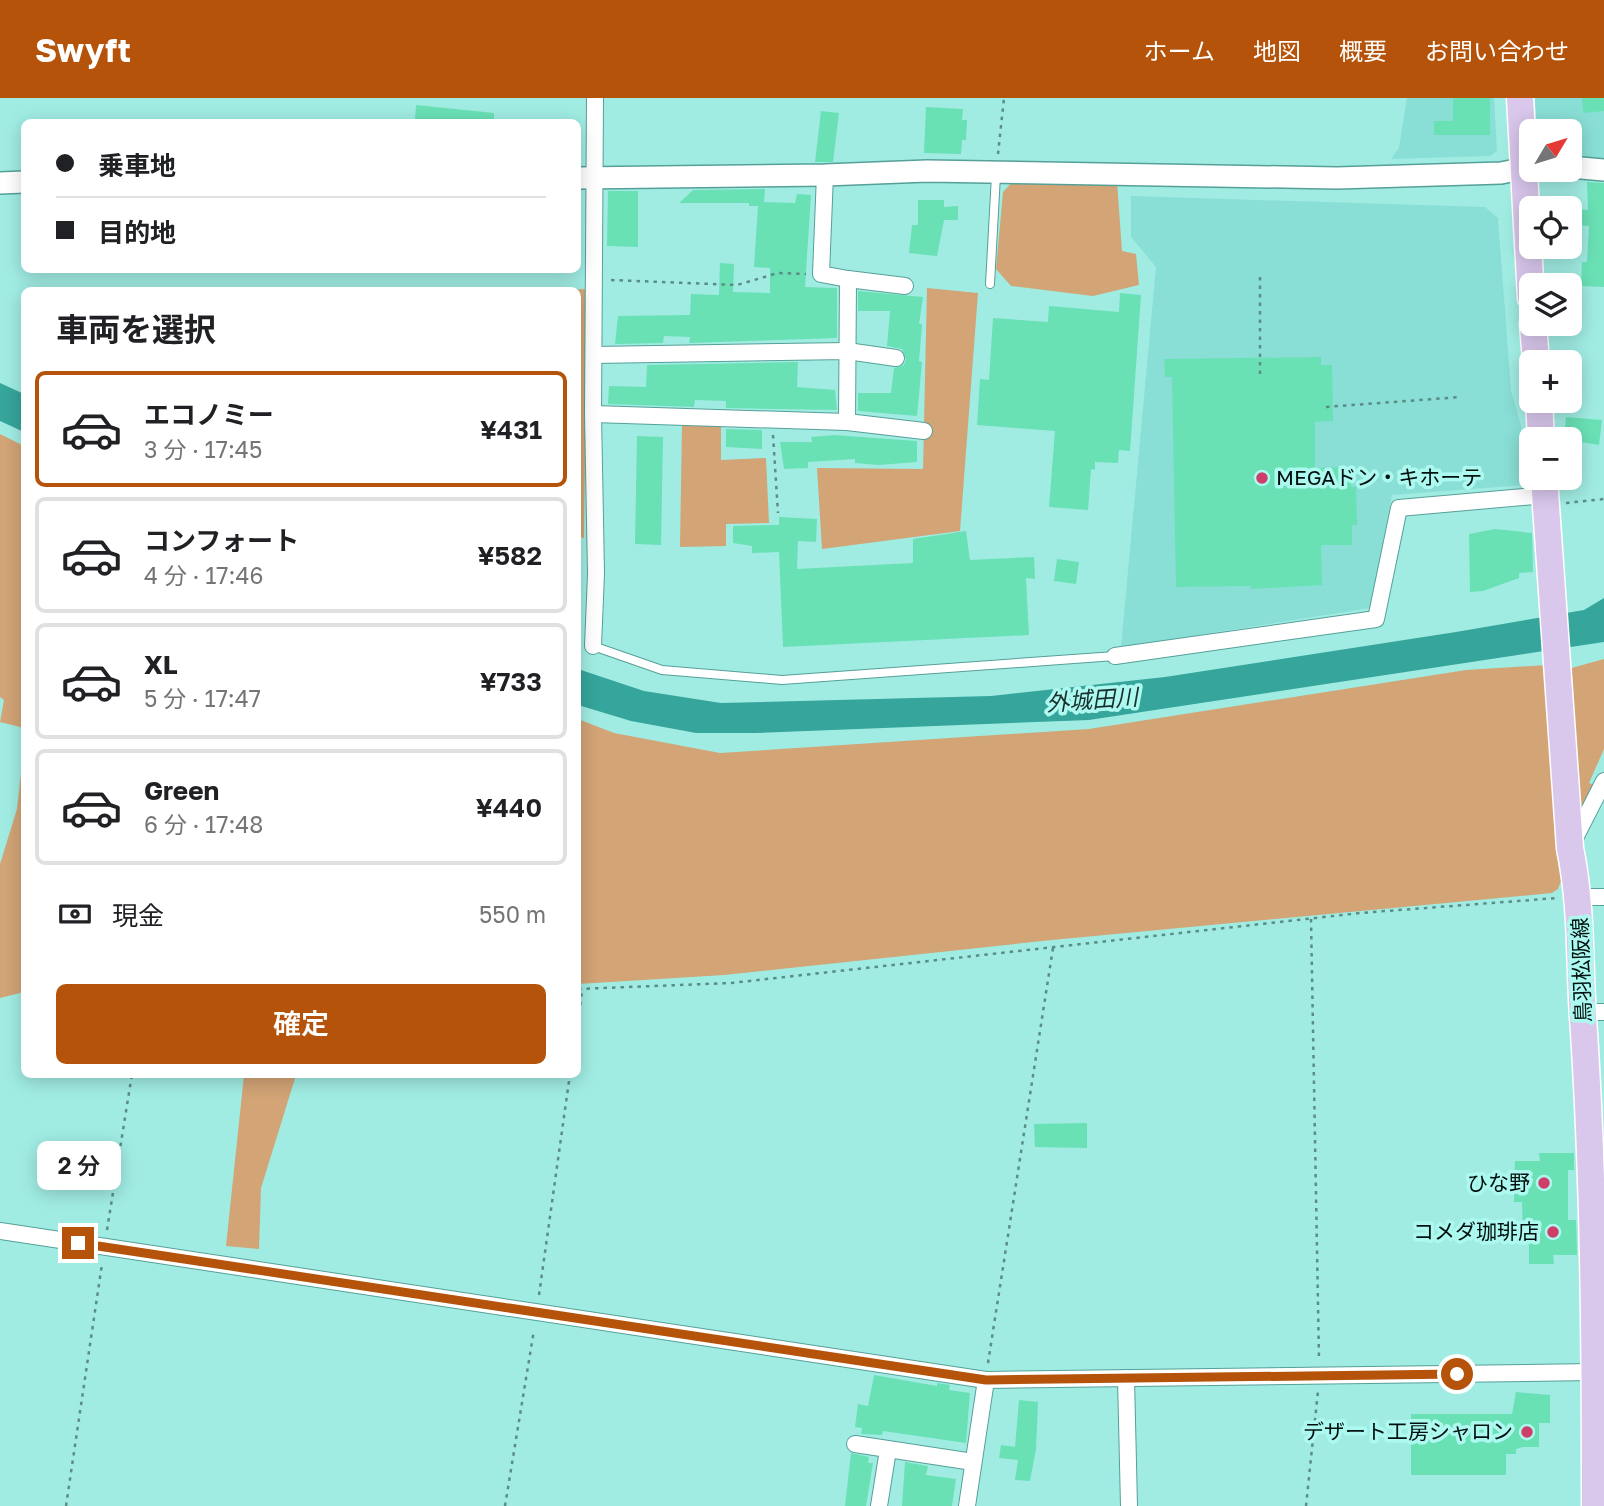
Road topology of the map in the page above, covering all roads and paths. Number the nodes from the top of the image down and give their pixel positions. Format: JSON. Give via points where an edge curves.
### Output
{"nodes":[{"id":1,"x":595,"y":98,"type":"edge"},
{"id":2,"x":1004,"y":98,"type":"edge"},
{"id":3,"x":1520,"y":98,"type":"edge"},
{"id":4,"x":1522,"y":119,"type":"edge"},
{"id":5,"x":1582,"y":168,"type":"edge"},
{"id":6,"x":1519,"y":170,"type":"edge"},
{"id":7,"x":1604,"y":170,"type":"edge"},
{"id":8,"x":996,"y":172,"type":"junction"},
{"id":9,"x":825,"y":175,"type":"junction"},
{"id":10,"x":587,"y":178,"type":"edge"},
{"id":11,"x":21,"y":182,"type":"edge"},
{"id":12,"x":1527,"y":182,"type":"edge"},
{"id":13,"x":0,"y":183,"type":"edge"},
{"id":14,"x":1530,"y":273,"type":"edge"},
{"id":15,"x":821,"y":274,"type":"junction"},
{"id":16,"x":1260,"y":277,"type":"dead end"},
{"id":17,"x":594,"y":279,"type":"junction"},
{"id":18,"x":848,"y":279,"type":"junction"},
{"id":19,"x":990,"y":284,"type":"dead end"},
{"id":20,"x":905,"y":286,"type":"dead end"},
{"id":21,"x":847,"y":352,"type":"junction"},
{"id":22,"x":594,"y":355,"type":"junction"},
{"id":23,"x":896,"y":358,"type":"dead end"},
{"id":24,"x":1260,"y":374,"type":"dead end"},
{"id":25,"x":1460,"y":397,"type":"dead end"},
{"id":26,"x":1326,"y":407,"type":"dead end"},
{"id":27,"x":593,"y":414,"type":"junction"},
{"id":28,"x":772,"y":418,"type":"junction"},
{"id":29,"x":847,"y":422,"type":"junction"},
{"id":30,"x":924,"y":430,"type":"dead end"},
{"id":31,"x":1519,"y":490,"type":"edge"},
{"id":32,"x":1545,"y":490,"type":"edge"},
{"id":33,"x":1548,"y":490,"type":"edge"},
{"id":34,"x":1604,"y":499,"type":"edge"},
{"id":35,"x":778,"y":513,"type":"dead end"},
{"id":36,"x":593,"y":646,"type":"joint"},
{"id":37,"x":1115,"y":656,"type":"joint"},
{"id":38,"x":1603,"y":783,"type":"edge"},
{"id":39,"x":1570,"y":848,"type":"junction"},
{"id":40,"x":1592,"y":897,"type":"edge"},
{"id":41,"x":1311,"y":919,"type":"junction"},
{"id":42,"x":1053,"y":948,"type":"junction"},
{"id":43,"x":581,"y":989,"type":"edge"},
{"id":44,"x":1593,"y":1012,"type":"edge"},
{"id":45,"x":131,"y":1078,"type":"edge"},
{"id":46,"x":569,"y":1078,"type":"edge"},
{"id":47,"x":1598,"y":1135,"type":"edge"},
{"id":48,"x":0,"y":1231,"type":"edge"},
{"id":49,"x":104,"y":1247,"type":"junction"},
{"id":50,"x":536,"y":1314,"type":"junction"},
{"id":51,"x":1598,"y":1367,"type":"edge"},
{"id":52,"x":1319,"y":1376,"type":"junction"},
{"id":53,"x":1126,"y":1378,"type":"junction"},
{"id":54,"x":986,"y":1380,"type":"junction"},
{"id":55,"x":855,"y":1444,"type":"dead end"},
{"id":56,"x":888,"y":1450,"type":"junction"},
{"id":57,"x":973,"y":1462,"type":"junction"},
{"id":58,"x":66,"y":1506,"type":"edge"},
{"id":59,"x":505,"y":1506,"type":"edge"},
{"id":60,"x":880,"y":1506,"type":"edge"},
{"id":61,"x":967,"y":1506,"type":"edge"},
{"id":62,"x":1129,"y":1506,"type":"edge"},
{"id":63,"x":1306,"y":1506,"type":"edge"},
{"id":64,"x":1595,"y":1506,"type":"edge"}],
"edges":[{"from":1,"to":10,"type":"street"},
{"from":2,"to":8,"type":"path"},
{"from":3,"to":4,"type":"main road"},
{"from":5,"to":7,"type":"street"},
{"from":6,"to":8,"type":"street","via":[[1337,178]]},
{"from":8,"to":9,"type":"street"},
{"from":8,"to":19,"type":"lane"},
{"from":9,"to":10,"type":"street"},
{"from":9,"to":15,"type":"street"},
{"from":10,"to":17,"type":"street"},
{"from":11,"to":13,"type":"street"},
{"from":12,"to":14,"type":"main road"},
{"from":15,"to":17,"type":"path","via":[[778,273],[737,285]]},
{"from":15,"to":18,"type":"street"},
{"from":16,"to":24,"type":"path"},
{"from":17,"to":22,"type":"street"},
{"from":18,"to":20,"type":"street"},
{"from":18,"to":21,"type":"street"},
{"from":21,"to":22,"type":"street"},
{"from":21,"to":23,"type":"street"},
{"from":21,"to":29,"type":"street"},
{"from":22,"to":27,"type":"street"},
{"from":25,"to":26,"type":"path"},
{"from":27,"to":28,"type":"street"},
{"from":27,"to":36,"type":"street"},
{"from":28,"to":29,"type":"street"},
{"from":28,"to":35,"type":"path"},
{"from":29,"to":30,"type":"street"},
{"from":31,"to":37,"type":"street","via":[[1399,508],[1376,619]]},
{"from":32,"to":39,"type":"main road","name":"鳥羽松阪線"},
{"from":33,"to":34,"type":"path","via":[[1558,504]]},
{"from":36,"to":37,"type":"lane","via":[[662,670],[782,680]]},
{"from":38,"to":39,"type":"street"},
{"from":39,"to":40,"type":"main road","name":"鳥羽松阪線"},
{"from":40,"to":41,"type":"path"},
{"from":40,"to":44,"type":"main road","name":"鳥羽松阪線"},
{"from":41,"to":42,"type":"path"},
{"from":41,"to":52,"type":"path"},
{"from":42,"to":43,"type":"path","via":[[731,983]]},
{"from":42,"to":54,"type":"path"},
{"from":44,"to":47,"type":"main road","name":"鳥羽松阪線"},
{"from":45,"to":49,"type":"path"},
{"from":46,"to":50,"type":"path"},
{"from":47,"to":51,"type":"main road","name":"鳥羽松阪線"},
{"from":48,"to":49,"type":"street"},
{"from":49,"to":50,"type":"street"},
{"from":49,"to":58,"type":"path"},
{"from":50,"to":54,"type":"street"},
{"from":50,"to":59,"type":"path"},
{"from":51,"to":52,"type":"street"},
{"from":51,"to":64,"type":"main road","name":"鳥羽松阪線"},
{"from":52,"to":53,"type":"street"},
{"from":52,"to":63,"type":"path"},
{"from":53,"to":54,"type":"street"},
{"from":53,"to":62,"type":"street"},
{"from":54,"to":57,"type":"street"},
{"from":55,"to":56,"type":"street"},
{"from":56,"to":57,"type":"street"},
{"from":56,"to":60,"type":"street"},
{"from":57,"to":61,"type":"street"}]}
